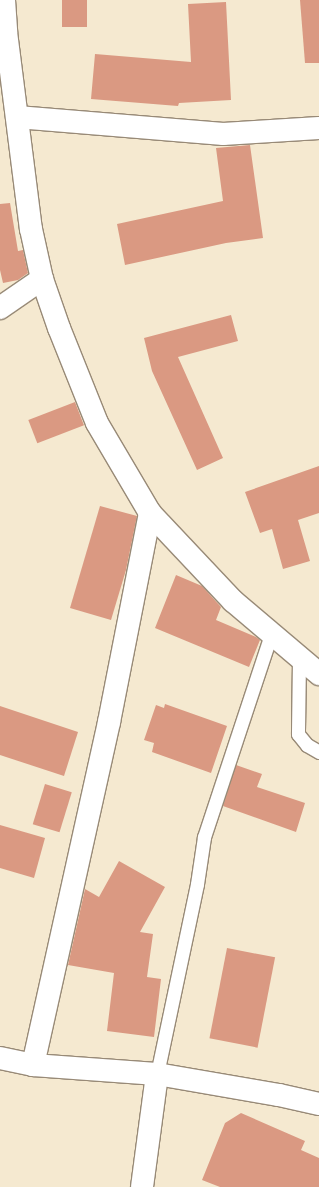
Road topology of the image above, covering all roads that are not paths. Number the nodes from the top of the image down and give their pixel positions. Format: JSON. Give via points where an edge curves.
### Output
{"nodes":[{"id":1,"x":4,"y":0,"type":"edge"},
{"id":2,"x":3,"y":32,"type":"edge"},
{"id":3,"x":17,"y":118,"type":"junction"},
{"id":4,"x":319,"y":128,"type":"edge"},
{"id":5,"x":42,"y":279,"type":"junction"},
{"id":6,"x":0,"y":308,"type":"edge"},
{"id":7,"x":150,"y":513,"type":"junction"},
{"id":8,"x":271,"y":635,"type":"junction"},
{"id":9,"x":299,"y":659,"type":"junction"},
{"id":10,"x":319,"y":674,"type":"edge"},
{"id":11,"x":319,"y":752,"type":"edge"},
{"id":12,"x":0,"y":1058,"type":"edge"},
{"id":13,"x":33,"y":1065,"type":"junction"},
{"id":14,"x":157,"y":1074,"type":"junction"},
{"id":15,"x":319,"y":1104,"type":"edge"},
{"id":16,"x":142,"y":1187,"type":"edge"}],
"edges":[{"from":1,"to":2,"type":"street"},
{"from":2,"to":3,"type":"street"},
{"from":3,"to":4,"type":"street","via":[[223,134]]},
{"from":3,"to":5,"type":"street","via":[[31,229]]},
{"from":5,"to":6,"type":"street"},
{"from":5,"to":7,"type":"street","via":[[97,423]]},
{"from":7,"to":8,"type":"street","via":[[233,601]]},
{"from":7,"to":13,"type":"street","via":[[109,722]]},
{"from":8,"to":9,"type":"street"},
{"from":8,"to":14,"type":"lane","via":[[204,837],[197,884]]},
{"from":9,"to":10,"type":"street"},
{"from":9,"to":11,"type":"lane","via":[[298,734],[307,745]]},
{"from":12,"to":13,"type":"street"},
{"from":13,"to":14,"type":"street"},
{"from":14,"to":15,"type":"street"},
{"from":14,"to":16,"type":"street"}]}
